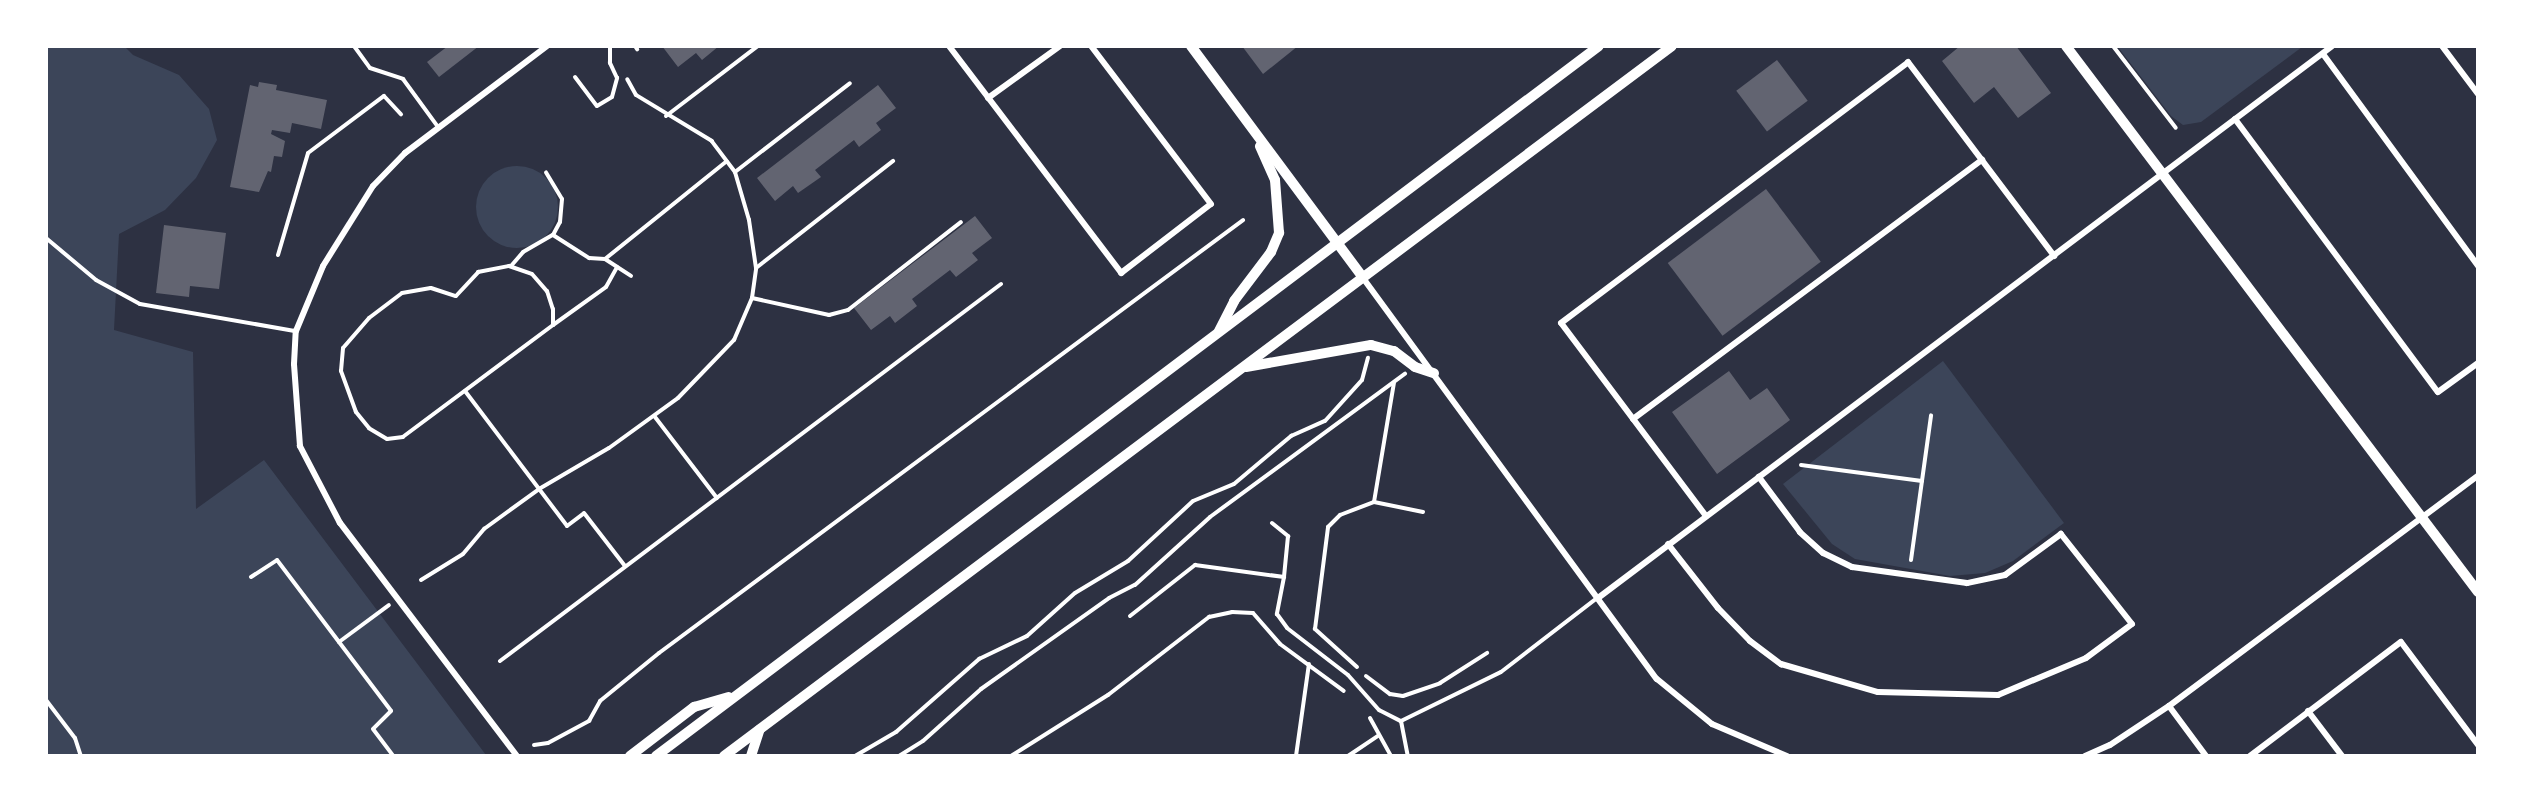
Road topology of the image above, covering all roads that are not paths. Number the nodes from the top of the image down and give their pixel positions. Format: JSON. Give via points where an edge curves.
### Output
{"nodes":[{"id":1,"x":354,"y":46,"type":"edge"},
{"id":2,"x":547,"y":46,"type":"edge"},
{"id":3,"x":609,"y":46,"type":"edge"},
{"id":4,"x":949,"y":46,"type":"edge"},
{"id":5,"x":1060,"y":46,"type":"edge"},
{"id":6,"x":1091,"y":46,"type":"edge"},
{"id":7,"x":1191,"y":46,"type":"edge"},
{"id":8,"x":1599,"y":46,"type":"edge"},
{"id":9,"x":1672,"y":46,"type":"edge"},
{"id":10,"x":2066,"y":46,"type":"edge"},
{"id":11,"x":2332,"y":46,"type":"edge"},
{"id":12,"x":2442,"y":46,"type":"edge"},
{"id":13,"x":2323,"y":54,"type":"junction"},
{"id":14,"x":575,"y":76,"type":"dead end"},
{"id":15,"x":2478,"y":94,"type":"edge"},
{"id":16,"x":988,"y":98,"type":"junction"},
{"id":17,"x":2235,"y":120,"type":"junction"},
{"id":18,"x":438,"y":126,"type":"junction"},
{"id":19,"x":1251,"y":127,"type":"junction"},
{"id":20,"x":1982,"y":160,"type":"junction"},
{"id":21,"x":2162,"y":174,"type":"junction"},
{"id":22,"x":46,"y":238,"type":"edge"},
{"id":23,"x":1337,"y":242,"type":"junction"},
{"id":24,"x":2054,"y":255,"type":"junction"},
{"id":25,"x":2478,"y":266,"type":"edge"},
{"id":26,"x":1363,"y":278,"type":"junction"},
{"id":27,"x":296,"y":331,"type":"junction"},
{"id":28,"x":1217,"y":334,"type":"junction"},
{"id":29,"x":2478,"y":363,"type":"edge"},
{"id":30,"x":1242,"y":368,"type":"junction"},
{"id":31,"x":1434,"y":373,"type":"junction"},
{"id":32,"x":1633,"y":419,"type":"junction"},
{"id":33,"x":2478,"y":476,"type":"edge"},
{"id":34,"x":1759,"y":477,"type":"junction"},
{"id":35,"x":1706,"y":516,"type":"junction"},
{"id":36,"x":2421,"y":518,"type":"junction"},
{"id":37,"x":1272,"y":523,"type":"dead end"},
{"id":38,"x":1668,"y":544,"type":"junction"},
{"id":39,"x":1284,"y":577,"type":"junction"},
{"id":40,"x":2478,"y":592,"type":"edge"},
{"id":41,"x":1598,"y":597,"type":"junction"},
{"id":42,"x":1130,"y":615,"type":"dead end"},
{"id":43,"x":738,"y":694,"type":"junction"},
{"id":44,"x":2169,"y":706,"type":"junction"},
{"id":45,"x":2308,"y":711,"type":"junction"},
{"id":46,"x":1401,"y":721,"type":"junction"},
{"id":47,"x":760,"y":728,"type":"junction"},
{"id":48,"x":2478,"y":745,"type":"edge"},
{"id":49,"x":517,"y":756,"type":"edge"},
{"id":50,"x":630,"y":756,"type":"edge"},
{"id":51,"x":656,"y":756,"type":"edge"},
{"id":52,"x":724,"y":756,"type":"edge"},
{"id":53,"x":751,"y":756,"type":"edge"},
{"id":54,"x":1408,"y":756,"type":"edge"},
{"id":55,"x":1787,"y":756,"type":"edge"},
{"id":56,"x":2085,"y":756,"type":"edge"},
{"id":57,"x":2206,"y":756,"type":"edge"},
{"id":58,"x":2250,"y":756,"type":"edge"},
{"id":59,"x":2342,"y":756,"type":"edge"}],
"edges":[{"from":1,"to":18,"type":"lane","via":[[370,68],[403,79]]},
{"from":2,"to":18,"type":"street"},
{"from":3,"to":14,"type":"lane","via":[[610,63],[617,78],[612,97],[597,106]]},
{"from":4,"to":16,"type":"street"},
{"from":5,"to":16,"type":"street"},
{"from":6,"to":16,"type":"street","via":[[1211,204],[1121,273]]},
{"from":7,"to":19,"type":"street"},
{"from":8,"to":23,"type":"street"},
{"from":9,"to":26,"type":"street"},
{"from":10,"to":21,"type":"street"},
{"from":11,"to":13,"type":"street"},
{"from":12,"to":15,"type":"street"},
{"from":13,"to":17,"type":"street"},
{"from":13,"to":25,"type":"street"},
{"from":17,"to":21,"type":"street"},
{"from":17,"to":29,"type":"street","via":[[2438,392]]},
{"from":18,"to":27,"type":"street","via":[[373,186],[342,230]]},
{"from":19,"to":23,"type":"street"},
{"from":19,"to":28,"type":"street","via":[[1275,180],[1279,233],[1271,252],[1234,301]]},
{"from":20,"to":24,"type":"street"},
{"from":20,"to":32,"type":"street"},
{"from":20,"to":32,"type":"street","via":[[1908,62],[1561,323]]},
{"from":21,"to":24,"type":"street"},
{"from":21,"to":36,"type":"street"},
{"from":22,"to":27,"type":"lane","via":[[96,280],[140,304]]},
{"from":23,"to":26,"type":"street"},
{"from":23,"to":28,"type":"street"},
{"from":24,"to":34,"type":"street"},
{"from":26,"to":30,"type":"street"},
{"from":26,"to":31,"type":"street"},
{"from":27,"to":49,"type":"street","via":[[294,364],[300,446],[340,523]]},
{"from":28,"to":43,"type":"street"},
{"from":30,"to":31,"type":"street","via":[[1371,345],[1394,351],[1415,367]]},
{"from":30,"to":47,"type":"street"},
{"from":31,"to":41,"type":"street"},
{"from":32,"to":35,"type":"street"},
{"from":33,"to":36,"type":"street"},
{"from":34,"to":35,"type":"street"},
{"from":34,"to":38,"type":"street","via":[[1800,532],[1822,553],[1851,567],[1967,583],[2005,575],[2061,534],[2132,624],[2086,658],[1998,695],[1878,692],[1781,664],[1750,641],[1718,608]]},
{"from":35,"to":38,"type":"street"},
{"from":36,"to":40,"type":"street"},
{"from":36,"to":44,"type":"street"},
{"from":37,"to":39,"type":"lane","via":[[1288,536]]},
{"from":38,"to":41,"type":"street"},
{"from":39,"to":42,"type":"lane","via":[[1195,565]]},
{"from":39,"to":46,"type":"lane","via":[[1277,614],[1287,628],[1348,675],[1379,710]]},
{"from":41,"to":46,"type":"lane","via":[[1501,672]]},
{"from":41,"to":55,"type":"street","via":[[1657,679],[1712,724]]},
{"from":43,"to":50,"type":"street","via":[[694,707]]},
{"from":43,"to":51,"type":"street"},
{"from":44,"to":56,"type":"street","via":[[2110,745]]},
{"from":44,"to":57,"type":"street"},
{"from":45,"to":48,"type":"street","via":[[2401,642]]},
{"from":45,"to":58,"type":"street"},
{"from":45,"to":59,"type":"street"},
{"from":46,"to":54,"type":"lane"},
{"from":47,"to":52,"type":"street"},
{"from":47,"to":53,"type":"street"}]}
